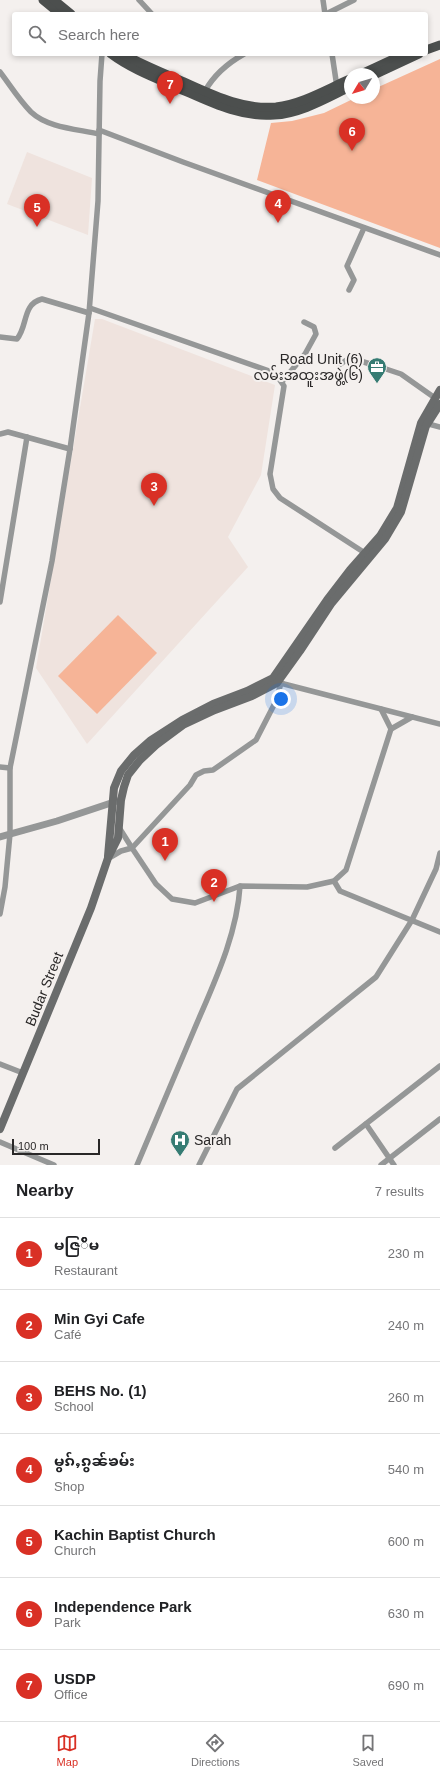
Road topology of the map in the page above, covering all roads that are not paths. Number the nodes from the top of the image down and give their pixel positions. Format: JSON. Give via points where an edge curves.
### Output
{"nodes":[{"id":1,"x":43,"y":0,"type":"edge"},
{"id":2,"x":54,"y":0,"type":"edge"},
{"id":3,"x":139,"y":0,"type":"edge"},
{"id":4,"x":323,"y":0,"type":"edge"},
{"id":5,"x":354,"y":0,"type":"edge"},
{"id":6,"x":58,"y":12,"type":"edge"},
{"id":7,"x":69,"y":12,"type":"edge"},
{"id":8,"x":150,"y":12,"type":"edge"},
{"id":9,"x":326,"y":12,"type":"edge"},
{"id":10,"x":330,"y":12,"type":"edge"},
{"id":11,"x":440,"y":39,"type":"edge"},
{"id":12,"x":428,"y":43,"type":"edge"},
{"id":13,"x":440,"y":45,"type":"edge"},
{"id":14,"x":428,"y":49,"type":"edge"},
{"id":15,"x":102,"y":56,"type":"edge"},
{"id":16,"x":114,"y":56,"type":"edge"},
{"id":17,"x":127,"y":56,"type":"edge"},
{"id":18,"x":241,"y":56,"type":"edge"},
{"id":19,"x":332,"y":56,"type":"edge"},
{"id":20,"x":400,"y":56,"type":"edge"},
{"id":21,"x":415,"y":56,"type":"edge"},
{"id":22,"x":374,"y":68,"type":"edge"},
{"id":23,"x":0,"y":72,"type":"edge"},
{"id":24,"x":380,"y":72,"type":"edge"},
{"id":25,"x":344,"y":84,"type":"edge"},
{"id":26,"x":344,"y":88,"type":"edge"},
{"id":27,"x":337,"y":89,"type":"junction"},
{"id":28,"x":205,"y":91,"type":"junction"},
{"id":29,"x":99,"y":132,"type":"junction"},
{"id":30,"x":364,"y":228,"type":"junction"},
{"id":31,"x":440,"y":255,"type":"edge"},
{"id":32,"x":350,"y":290,"type":"dead end"},
{"id":33,"x":90,"y":311,"type":"junction"},
{"id":34,"x":304,"y":322,"type":"dead end"},
{"id":35,"x":0,"y":337,"type":"edge"},
{"id":36,"x":339,"y":365,"type":"dead end"},
{"id":37,"x":282,"y":382,"type":"junction"},
{"id":38,"x":440,"y":390,"type":"edge"},
{"id":39,"x":438,"y":401,"type":"edge"},
{"id":40,"x":425,"y":423,"type":"junction"},
{"id":41,"x":440,"y":428,"type":"edge"},
{"id":42,"x":0,"y":434,"type":"edge"},
{"id":43,"x":27,"y":437,"type":"junction"},
{"id":44,"x":70,"y":449,"type":"junction"},
{"id":45,"x":368,"y":554,"type":"junction"},
{"id":46,"x":0,"y":602,"type":"edge"},
{"id":47,"x":277,"y":680,"type":"junction"},
{"id":48,"x":381,"y":709,"type":"junction"},
{"id":49,"x":412,"y":717,"type":"junction"},
{"id":50,"x":440,"y":724,"type":"edge"},
{"id":51,"x":391,"y":729,"type":"junction"},
{"id":52,"x":0,"y":767,"type":"edge"},
{"id":53,"x":10,"y":768,"type":"junction"},
{"id":54,"x":117,"y":801,"type":"junction"},
{"id":55,"x":120,"y":829,"type":"junction"},
{"id":56,"x":10,"y":834,"type":"junction"},
{"id":57,"x":0,"y":836,"type":"edge"},
{"id":58,"x":132,"y":848,"type":"junction"},
{"id":59,"x":440,"y":853,"type":"edge"},
{"id":60,"x":108,"y":858,"type":"junction"},
{"id":61,"x":438,"y":870,"type":"edge"},
{"id":62,"x":334,"y":881,"type":"junction"},
{"id":63,"x":240,"y":886,"type":"junction"},
{"id":64,"x":0,"y":914,"type":"edge"},
{"id":65,"x":412,"y":920,"type":"junction"},
{"id":66,"x":440,"y":932,"type":"edge"},
{"id":67,"x":0,"y":1064,"type":"edge"},
{"id":68,"x":440,"y":1066,"type":"edge"},
{"id":69,"x":23,"y":1073,"type":"junction"},
{"id":70,"x":440,"y":1119,"type":"edge"},
{"id":71,"x":366,"y":1124,"type":"junction"},
{"id":72,"x":0,"y":1129,"type":"edge"},
{"id":73,"x":0,"y":1142,"type":"edge"},
{"id":74,"x":335,"y":1148,"type":"dead end"},
{"id":75,"x":390,"y":1158,"type":"junction"},
{"id":76,"x":54,"y":1165,"type":"edge"},
{"id":77,"x":138,"y":1165,"type":"edge"},
{"id":78,"x":199,"y":1165,"type":"edge"},
{"id":79,"x":381,"y":1165,"type":"edge"},
{"id":80,"x":394,"y":1165,"type":"edge"}],
"edges":[{"from":1,"to":6,"type":"main road"},
{"from":2,"to":7,"type":"main road"},
{"from":3,"to":8,"type":"street"},
{"from":4,"to":9,"type":"street"},
{"from":5,"to":10,"type":"street"},
{"from":11,"to":12,"type":"main road"},
{"from":13,"to":14,"type":"main road"},
{"from":15,"to":29,"type":"street"},
{"from":16,"to":27,"type":"main road","via":[[146,75],[217,105],[247,113],[273,116],[284,114]]},
{"from":17,"to":28,"type":"main road"},
{"from":18,"to":28,"type":"street","via":[[225,67]]},
{"from":19,"to":27,"type":"street"},
{"from":20,"to":22,"type":"main road"},
{"from":21,"to":24,"type":"main road"},
{"from":23,"to":29,"type":"street","via":[[31,112],[48,123]]},
{"from":25,"to":27,"type":"main road"},
{"from":26,"to":27,"type":"main road"},
{"from":27,"to":28,"type":"main road","via":[[276,107],[241,105]]},
{"from":29,"to":30,"type":"street"},
{"from":29,"to":33,"type":"street","via":[[98,201]]},
{"from":30,"to":31,"type":"street"},
{"from":30,"to":32,"type":"street","via":[[347,266],[354,280]]},
{"from":33,"to":35,"type":"street","via":[[42,299],[34,301],[29,306],[21,335],[17,339]]},
{"from":33,"to":37,"type":"street","via":[[275,373]]},
{"from":33,"to":44,"type":"street"},
{"from":34,"to":37,"type":"street","via":[[314,327],[316,334],[305,354]]},
{"from":36,"to":39,"type":"street","via":[[348,359],[354,359],[401,374]]},
{"from":37,"to":45,"type":"street","via":[[284,386],[270,474],[273,489],[280,498]]},
{"from":38,"to":39,"type":"main road"},
{"from":39,"to":40,"type":"main road"},
{"from":40,"to":41,"type":"street"},
{"from":40,"to":45,"type":"main road","via":[[401,512],[385,539]]},
{"from":42,"to":43,"type":"street","via":[[8,432]]},
{"from":43,"to":44,"type":"street"},
{"from":43,"to":46,"type":"street"},
{"from":44,"to":53,"type":"street","via":[[52,560]]},
{"from":45,"to":47,"type":"main road"},
{"from":47,"to":48,"type":"street"},
{"from":47,"to":54,"type":"main road","via":[[252,696],[184,725],[156,745],[128,775]]},
{"from":47,"to":58,"type":"street","via":[[276,701],[256,740],[214,770],[196,775],[190,785]]},
{"from":48,"to":49,"type":"street"},
{"from":48,"to":51,"type":"street"},
{"from":49,"to":50,"type":"street"},
{"from":49,"to":51,"type":"street"},
{"from":51,"to":62,"type":"street","via":[[346,870]]},
{"from":52,"to":53,"type":"street"},
{"from":53,"to":56,"type":"street"},
{"from":54,"to":55,"type":"main road"},
{"from":54,"to":56,"type":"street"},
{"from":54,"to":60,"type":"main road","via":[[109,835]]},
{"from":55,"to":58,"type":"street"},
{"from":55,"to":60,"type":"main road"},
{"from":56,"to":57,"type":"street"},
{"from":56,"to":64,"type":"street"},
{"from":58,"to":60,"type":"street"},
{"from":58,"to":63,"type":"street","via":[[156,884],[172,899],[195,903]]},
{"from":59,"to":61,"type":"street"},
{"from":60,"to":69,"type":"main road","name":"Budar Street","via":[[91,908]]},
{"from":61,"to":65,"type":"street"},
{"from":62,"to":63,"type":"street","via":[[307,887]]},
{"from":62,"to":65,"type":"street","via":[[340,891]]},
{"from":63,"to":77,"type":"street","via":[[239,902],[228,946]]},
{"from":65,"to":66,"type":"street"},
{"from":65,"to":78,"type":"street","via":[[376,977],[237,1089]]},
{"from":67,"to":69,"type":"street"},
{"from":68,"to":71,"type":"street"},
{"from":69,"to":72,"type":"main road","name":"Budar Street"},
{"from":70,"to":75,"type":"street"},
{"from":71,"to":74,"type":"street"},
{"from":71,"to":75,"type":"street"},
{"from":73,"to":76,"type":"street"},
{"from":75,"to":79,"type":"street"},
{"from":75,"to":80,"type":"street"}]}
